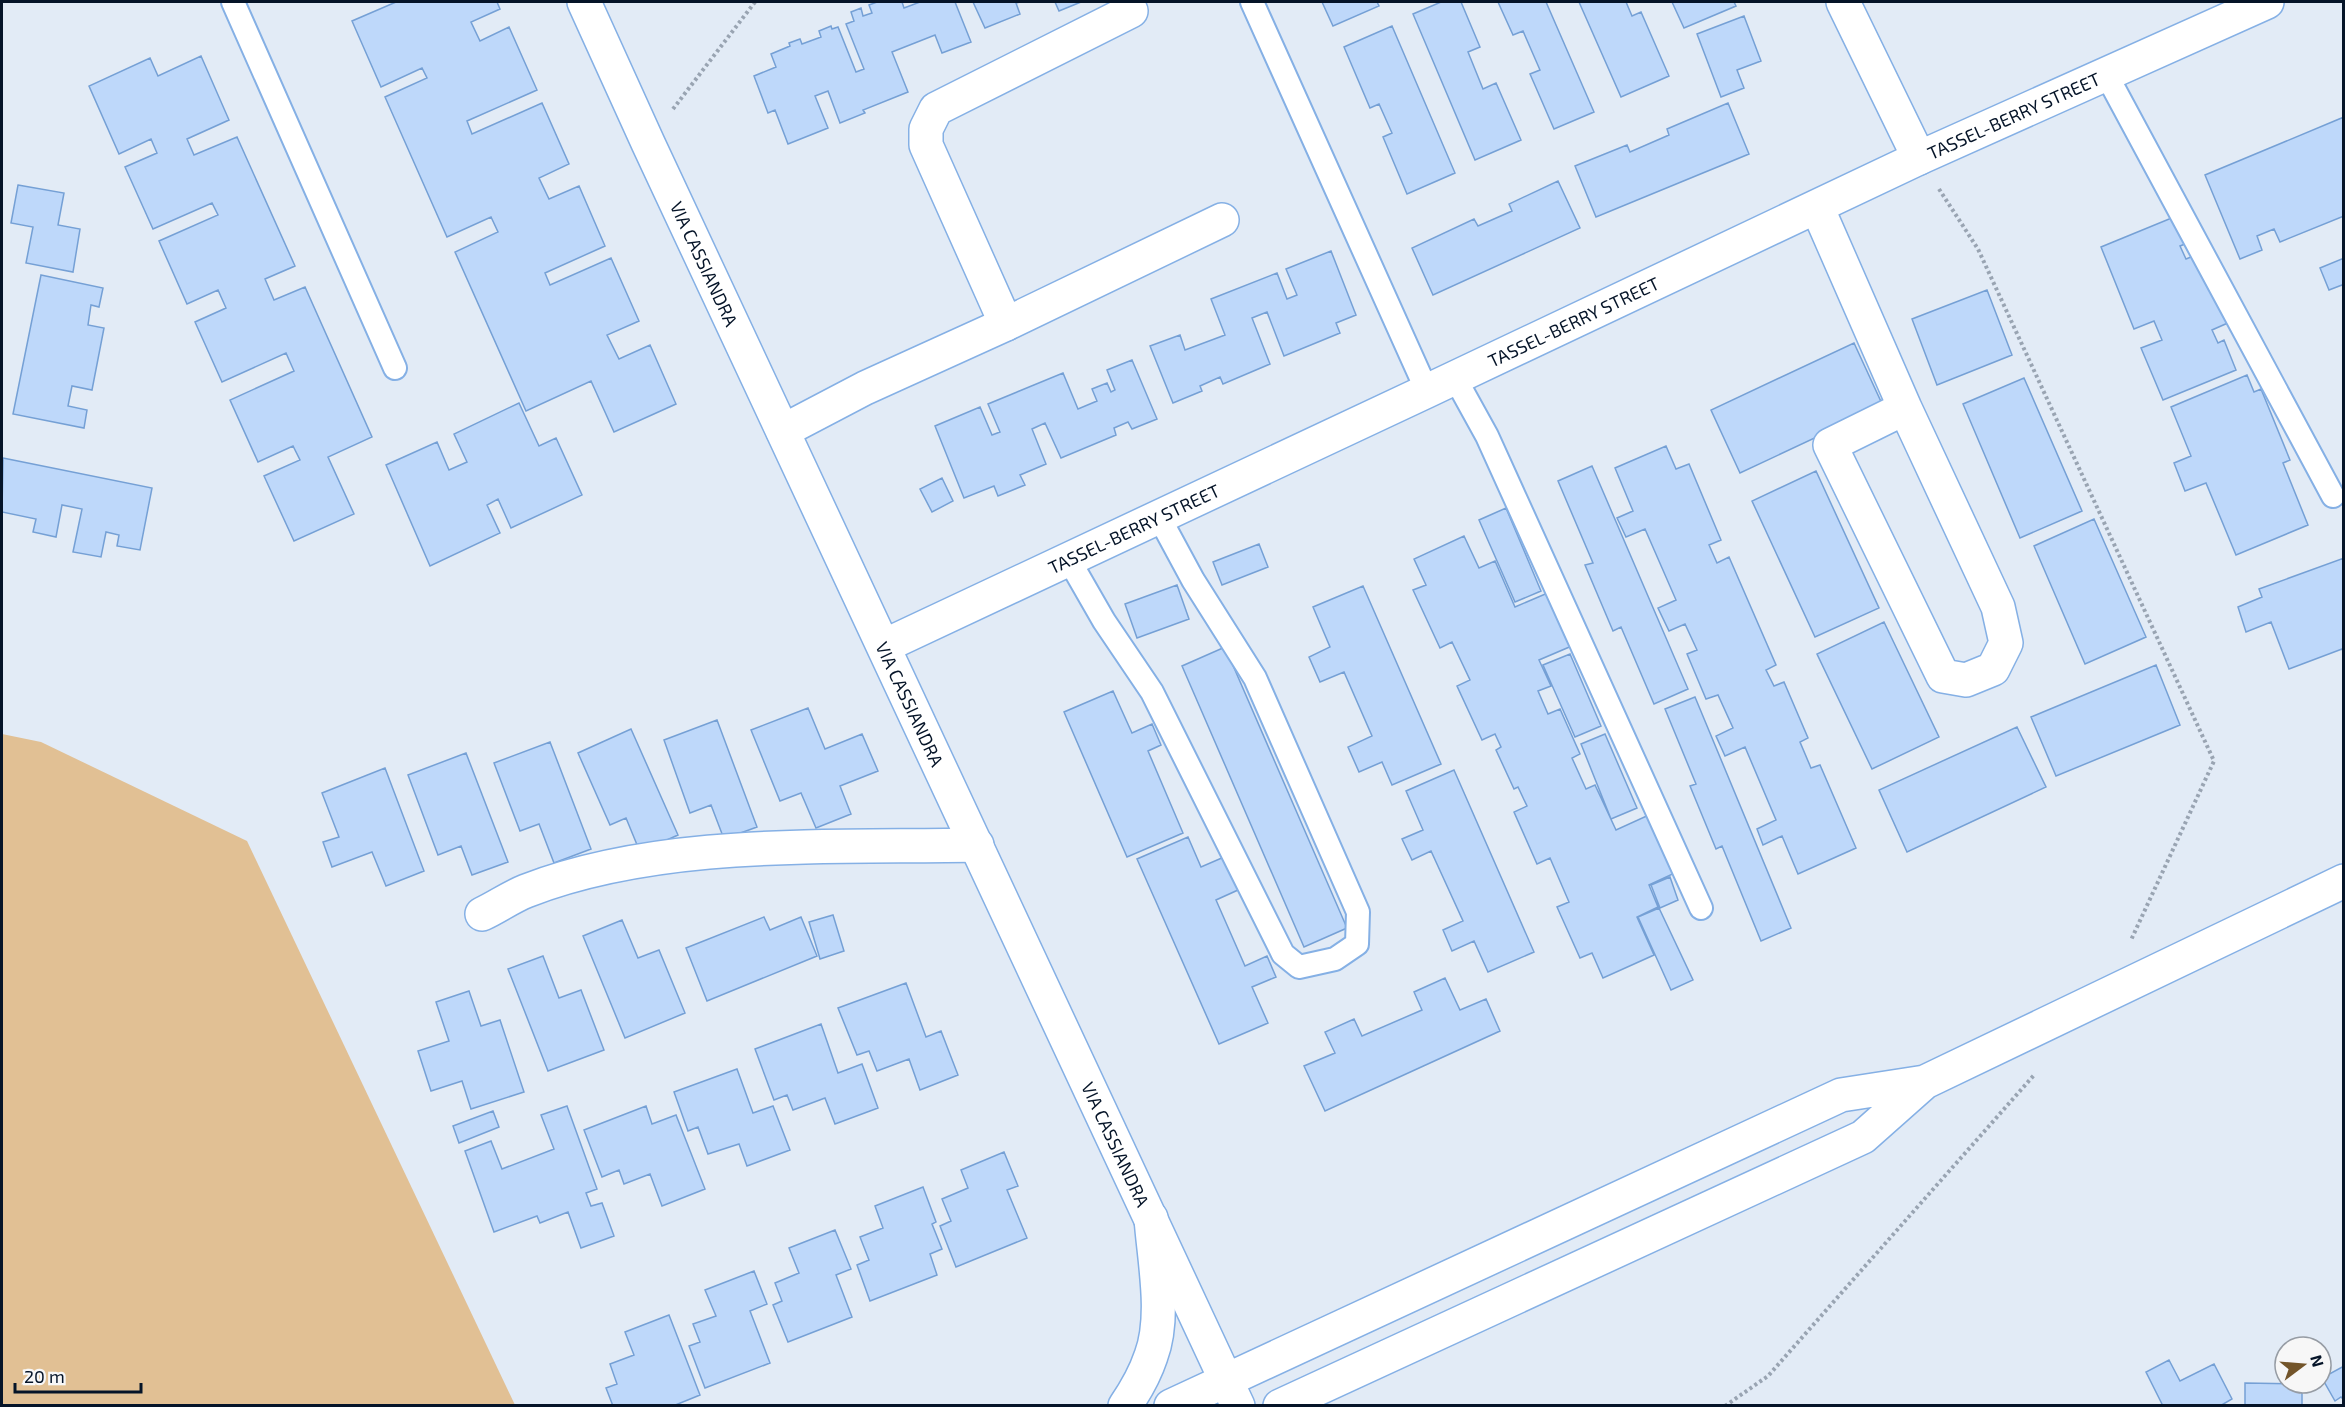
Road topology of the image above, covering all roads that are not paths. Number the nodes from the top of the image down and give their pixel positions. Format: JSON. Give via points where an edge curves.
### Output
{"nodes":[{"id":1,"x":233,"y":2,"type":"edge"},
{"id":2,"x":584,"y":2,"type":"edge"},
{"id":3,"x":1252,"y":2,"type":"edge"},
{"id":4,"x":1843,"y":2,"type":"edge"},
{"id":5,"x":2266,"y":2,"type":"edge"},
{"id":6,"x":1131,"y":11,"type":"dead end"},
{"id":7,"x":2106,"y":74,"type":"junction"},
{"id":8,"x":1919,"y":158,"type":"junction"},
{"id":9,"x":1817,"y":207,"type":"junction"},
{"id":10,"x":1222,"y":220,"type":"dead end"},
{"id":11,"x":1006,"y":324,"type":"junction"},
{"id":12,"x":395,"y":368,"type":"dead end"},
{"id":13,"x":1441,"y":385,"type":"junction"},
{"id":14,"x":1905,"y":408,"type":"junction"},
{"id":15,"x":783,"y":430,"type":"junction"},
{"id":16,"x":2333,"y":496,"type":"dead end"},
{"id":17,"x":1159,"y":517,"type":"junction"},
{"id":18,"x":1069,"y":560,"type":"junction"},
{"id":19,"x":884,"y":646,"type":"junction"},
{"id":20,"x":977,"y":845,"type":"junction"},
{"id":21,"x":2343,"y":881,"type":"edge"},
{"id":22,"x":1701,"y":908,"type":"dead end"},
{"id":23,"x":482,"y":914,"type":"dead end"},
{"id":24,"x":1925,"y":1082,"type":"junction"},
{"id":25,"x":1151,"y":1218,"type":"junction"},
{"id":26,"x":1232,"y":1393,"type":"edge"},
{"id":27,"x":1125,"y":1406,"type":"edge"},
{"id":28,"x":1171,"y":1406,"type":"edge"},
{"id":29,"x":1280,"y":1406,"type":"edge"}],
"edges":[{"from":1,"to":12,"type":"lane"},
{"from":2,"to":15,"type":"street","name":"VIA CASSIANDRA"},
{"from":3,"to":13,"type":"lane"},
{"from":4,"to":8,"type":"street"},
{"from":5,"to":7,"type":"street","name":"TASSEL-BERRY STREET"},
{"from":6,"to":11,"type":"street","via":[[936,109],[926,129],[926,145]]},
{"from":7,"to":8,"type":"street","name":"TASSEL-BERRY STREET"},
{"from":7,"to":16,"type":"lane"},
{"from":8,"to":9,"type":"street","name":"TASSEL-BERRY STREET"},
{"from":9,"to":13,"type":"street","name":"TASSEL-BERRY STREET"},
{"from":9,"to":14,"type":"street"},
{"from":10,"to":11,"type":"street"},
{"from":11,"to":15,"type":"street"},
{"from":13,"to":17,"type":"street","name":"TASSEL-BERRY STREET"},
{"from":13,"to":22,"type":"lane","via":[[1492,446]]},
{"from":14,"to":14,"type":"street","via":[[1998,607],[2006,643],[1993,669],[1965,680],[1942,676],[1830,445]]},
{"from":15,"to":19,"type":"street","name":"VIA CASSIANDRA"},
{"from":17,"to":18,"type":"street","name":"TASSEL-BERRY STREET"},
{"from":17,"to":18,"type":"lane","via":[[1193,580],[1255,678],[1358,912],[1357,944],[1335,959],[1299,967],[1282,954],[1152,692]]},
{"from":18,"to":19,"type":"street","name":"TASSEL-BERRY STREET"},
{"from":19,"to":20,"type":"street","name":"VIA CASSIANDRA"},
{"from":20,"to":23,"type":"street","via":[[764,849],[635,862],[525,891]]},
{"from":20,"to":25,"type":"street","name":"VIA CASSIANDRA"},
{"from":21,"to":24,"type":"street"},
{"from":24,"to":26,"type":"street","via":[[1841,1095]]},
{"from":24,"to":29,"type":"street","via":[[1863,1137]]},
{"from":25,"to":26,"type":"street","name":"VIA CASSIANDRA"},
{"from":25,"to":27,"type":"street","via":[[1158,1327],[1141,1382]]},
{"from":26,"to":28,"type":"street"}]}
